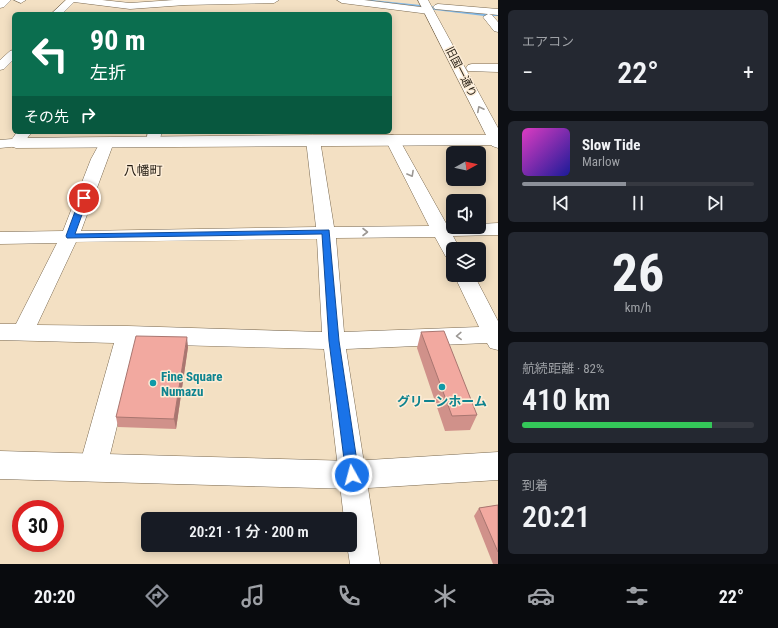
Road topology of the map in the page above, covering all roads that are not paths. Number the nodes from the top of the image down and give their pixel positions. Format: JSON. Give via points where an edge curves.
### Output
{"nodes":[{"id":1,"x":6,"y":0,"type":"edge"},
{"id":2,"x":71,"y":0,"type":"edge"},
{"id":3,"x":77,"y":0,"type":"edge"},
{"id":4,"x":274,"y":0,"type":"edge"},
{"id":5,"x":342,"y":0,"type":"edge"},
{"id":6,"x":384,"y":0,"type":"edge"},
{"id":7,"x":186,"y":1,"type":"edge"},
{"id":8,"x":229,"y":1,"type":"edge"},
{"id":9,"x":0,"y":5,"type":"edge"},
{"id":10,"x":130,"y":6,"type":"junction"},
{"id":11,"x":432,"y":6,"type":"edge"},
{"id":12,"x":58,"y":12,"type":"edge"},
{"id":13,"x":126,"y":12,"type":"edge"},
{"id":14,"x":183,"y":12,"type":"edge"},
{"id":15,"x":498,"y":12,"type":"edge"},
{"id":16,"x":493,"y":17,"type":"edge"},
{"id":17,"x":498,"y":29,"type":"edge"},
{"id":18,"x":12,"y":55,"type":"edge"},
{"id":19,"x":4,"y":64,"type":"edge"},
{"id":20,"x":472,"y":68,"type":"junction"},
{"id":21,"x":498,"y":68,"type":"edge"},
{"id":22,"x":491,"y":101,"type":"dead end"},
{"id":23,"x":154,"y":137,"type":"edge"},
{"id":24,"x":21,"y":138,"type":"edge"},
{"id":25,"x":392,"y":139,"type":"junction"},
{"id":26,"x":312,"y":140,"type":"junction"},
{"id":27,"x":497,"y":141,"type":"edge"},
{"id":28,"x":107,"y":142,"type":"junction"},
{"id":29,"x":0,"y":144,"type":"edge"},
{"id":30,"x":498,"y":228,"type":"edge"},
{"id":31,"x":442,"y":231,"type":"junction"},
{"id":32,"x":326,"y":232,"type":"junction"},
{"id":33,"x":70,"y":236,"type":"junction"},
{"id":34,"x":0,"y":238,"type":"edge"},
{"id":35,"x":448,"y":242,"type":"edge"},
{"id":36,"x":468,"y":282,"type":"edge"},
{"id":37,"x":0,"y":332,"type":"edge"},
{"id":38,"x":23,"y":332,"type":"junction"},
{"id":39,"x":128,"y":334,"type":"junction"},
{"id":40,"x":497,"y":337,"type":"edge"},
{"id":41,"x":334,"y":341,"type":"junction"},
{"id":42,"x":0,"y":465,"type":"edge"},
{"id":43,"x":498,"y":466,"type":"edge"},
{"id":44,"x":93,"y":467,"type":"junction"},
{"id":45,"x":352,"y":475,"type":"junction"},
{"id":46,"x":365,"y":564,"type":"edge"}],
"edges":[{"from":1,"to":9,"type":"street"},
{"from":2,"to":12,"type":"street"},
{"from":3,"to":10,"type":"street"},
{"from":4,"to":8,"type":"street"},
{"from":5,"to":11,"type":"street"},
{"from":6,"to":11,"type":"street"},
{"from":7,"to":8,"type":"street"},
{"from":7,"to":10,"type":"street"},
{"from":7,"to":14,"type":"street"},
{"from":10,"to":13,"type":"street"},
{"from":11,"to":15,"type":"street"},
{"from":11,"to":16,"type":"street"},
{"from":11,"to":20,"type":"street","name":"旧国一通り"},
{"from":27,"to":11,"type":"street","name":"旧国一通り","one_way":true},
{"from":16,"to":17,"type":"street"},
{"from":18,"to":19,"type":"street"},
{"from":20,"to":21,"type":"street"},
{"from":20,"to":22,"type":"street","name":"旧国一通り"},
{"from":23,"to":26,"type":"street"},
{"from":23,"to":28,"type":"street"},
{"from":24,"to":28,"type":"street"},
{"from":24,"to":29,"type":"street"},
{"from":25,"to":26,"type":"street"},
{"from":25,"to":27,"type":"street"},
{"from":25,"to":31,"type":"street","one_way":true},
{"from":26,"to":32,"type":"street"},
{"from":28,"to":33,"type":"street"},
{"from":30,"to":31,"type":"street"},
{"from":32,"to":31,"type":"street","one_way":true},
{"from":31,"to":35,"type":"street"},
{"from":32,"to":33,"type":"street"},
{"from":32,"to":41,"type":"street"},
{"from":33,"to":34,"type":"street"},
{"from":33,"to":38,"type":"street"},
{"from":36,"to":40,"type":"street"},
{"from":37,"to":38,"type":"street"},
{"from":38,"to":39,"type":"street"},
{"from":39,"to":41,"type":"street"},
{"from":39,"to":44,"type":"street"},
{"from":40,"to":41,"type":"street","one_way":true},
{"from":41,"to":45,"type":"street"},
{"from":42,"to":44,"type":"street"},
{"from":43,"to":45,"type":"street"},
{"from":44,"to":45,"type":"street"},
{"from":45,"to":46,"type":"street"}]}
